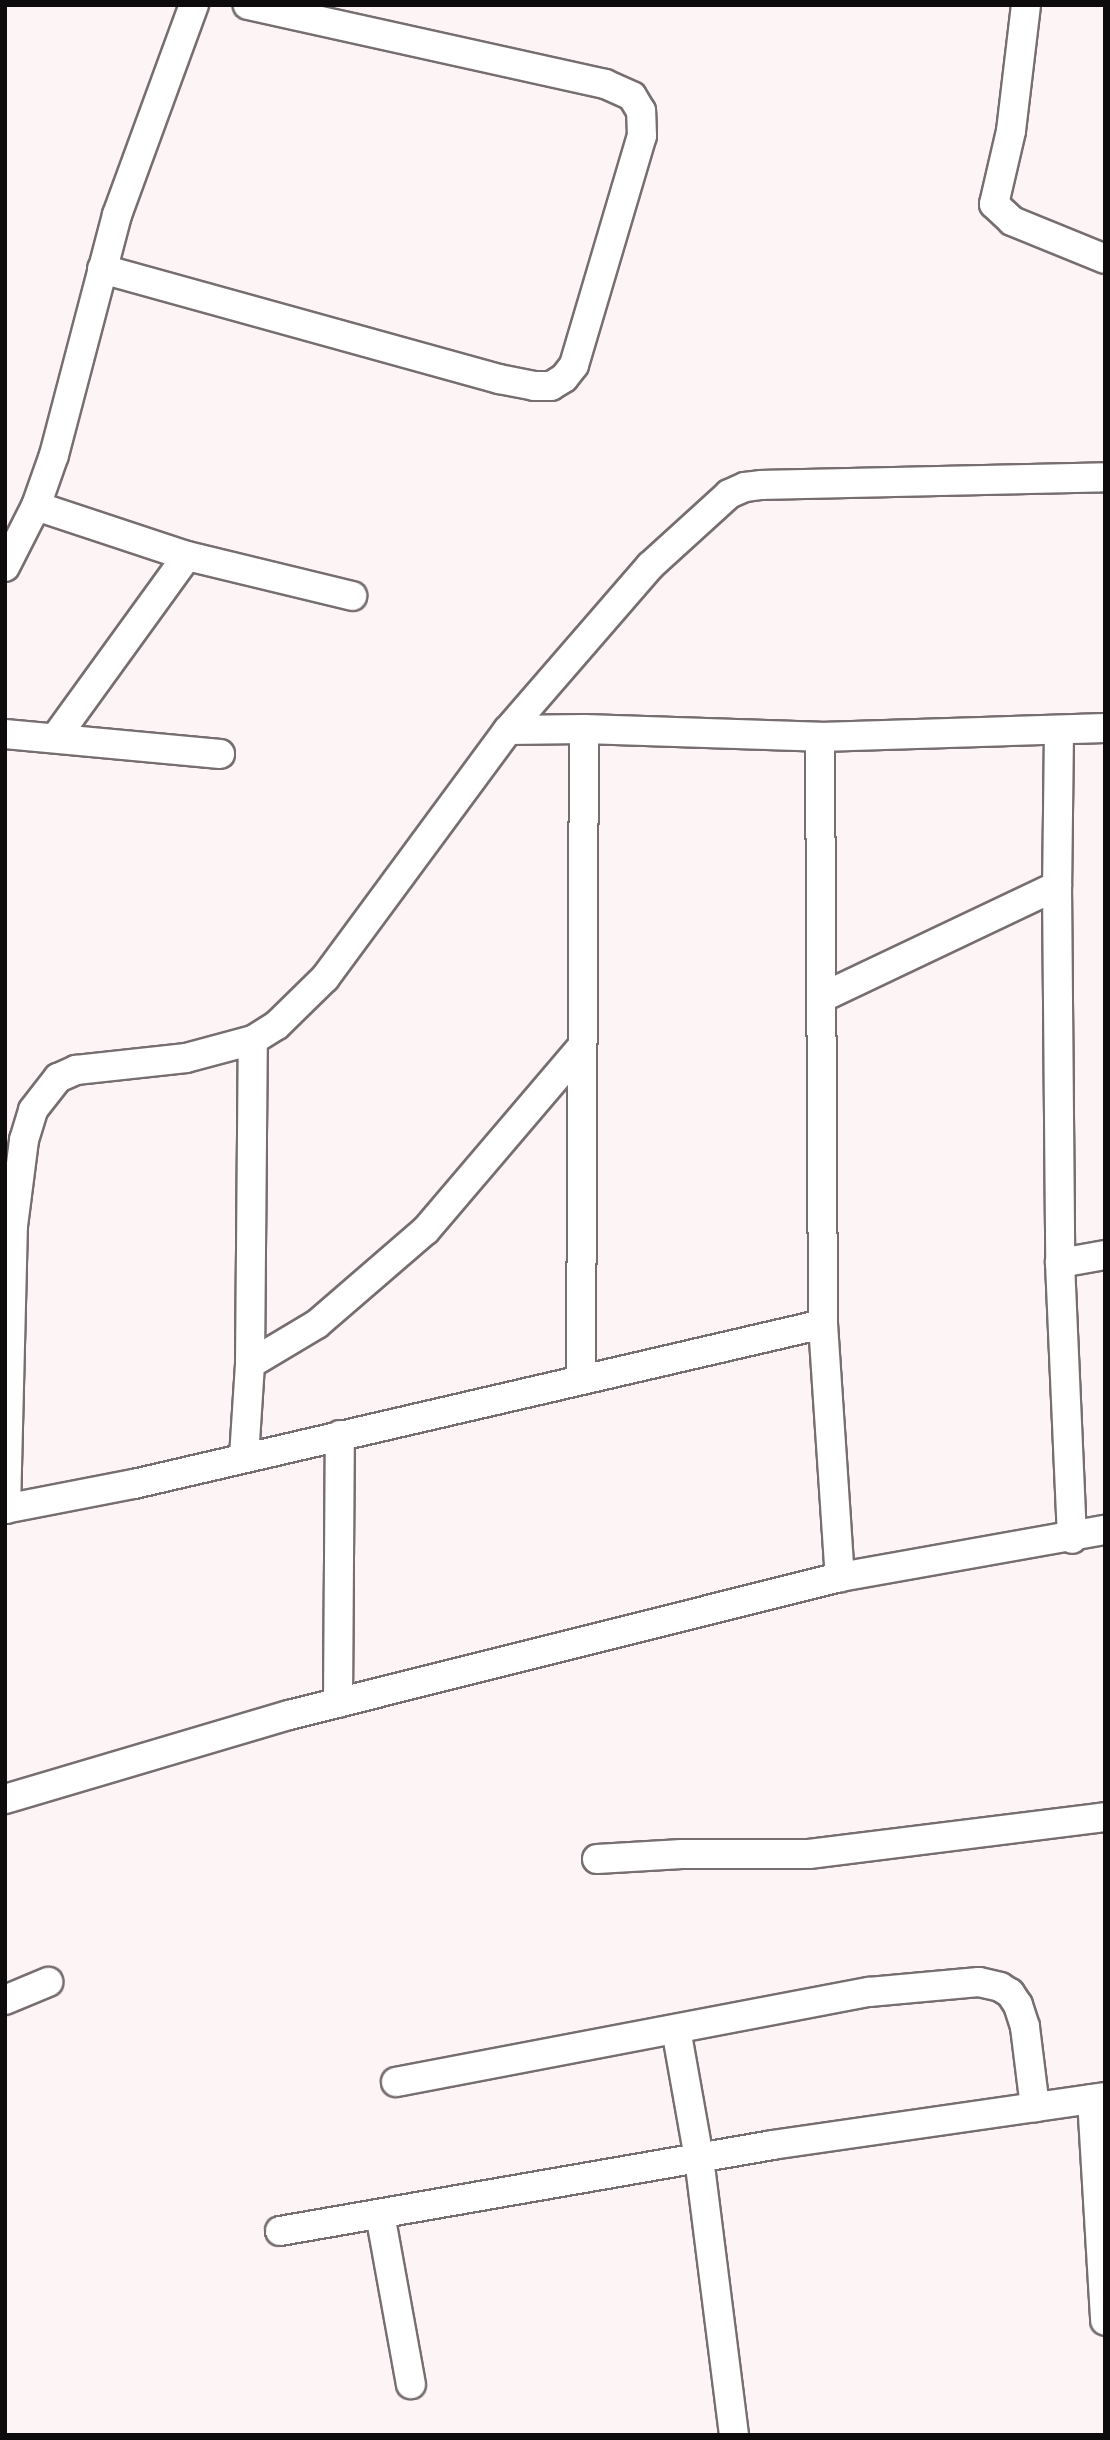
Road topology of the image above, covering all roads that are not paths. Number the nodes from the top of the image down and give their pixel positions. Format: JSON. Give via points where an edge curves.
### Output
{"nodes":[{"id":1,"x":194,"y":5,"type":"edge"},
{"id":2,"x":248,"y":5,"type":"edge"},
{"id":3,"x":1026,"y":5,"type":"edge"},
{"id":4,"x":1105,"y":259,"type":"edge"},
{"id":5,"x":102,"y":269,"type":"junction"},
{"id":6,"x":1105,"y":477,"type":"edge"},
{"id":7,"x":36,"y":506,"type":"junction"},
{"id":8,"x":187,"y":556,"type":"junction"},
{"id":9,"x":5,"y":567,"type":"edge"},
{"id":10,"x":352,"y":596,"type":"dead end"},
{"id":11,"x":1105,"y":728,"type":"edge"},
{"id":12,"x":584,"y":729,"type":"junction"},
{"id":13,"x":508,"y":730,"type":"junction"},
{"id":14,"x":1059,"y":731,"type":"junction"},
{"id":15,"x":5,"y":734,"type":"edge"},
{"id":16,"x":56,"y":737,"type":"junction"},
{"id":17,"x":820,"y":737,"type":"junction"},
{"id":18,"x":220,"y":754,"type":"dead end"},
{"id":19,"x":1057,"y":886,"type":"junction"},
{"id":20,"x":822,"y":997,"type":"junction"},
{"id":21,"x":253,"y":1040,"type":"junction"},
{"id":22,"x":581,"y":1048,"type":"junction"},
{"id":23,"x":9,"y":1227,"type":"edge"},
{"id":24,"x":1105,"y":1255,"type":"edge"},
{"id":25,"x":1060,"y":1263,"type":"junction"},
{"id":26,"x":823,"y":1324,"type":"junction"},
{"id":27,"x":250,"y":1364,"type":"junction"},
{"id":28,"x":581,"y":1378,"type":"junction"},
{"id":29,"x":340,"y":1435,"type":"junction"},
{"id":30,"x":244,"y":1457,"type":"junction"},
{"id":31,"x":5,"y":1509,"type":"edge"},
{"id":32,"x":1105,"y":1530,"type":"edge"},
{"id":33,"x":1072,"y":1539,"type":"junction"},
{"id":34,"x":840,"y":1577,"type":"junction"},
{"id":35,"x":338,"y":1703,"type":"junction"},
{"id":36,"x":5,"y":1799,"type":"edge"},
{"id":37,"x":1105,"y":1817,"type":"edge"},
{"id":38,"x":597,"y":1859,"type":"dead end"},
{"id":39,"x":48,"y":1982,"type":"dead end"},
{"id":40,"x":5,"y":2000,"type":"edge"},
{"id":41,"x":676,"y":2029,"type":"junction"},
{"id":42,"x":396,"y":2082,"type":"dead end"},
{"id":43,"x":1098,"y":2098,"type":"edge"},
{"id":44,"x":1035,"y":2107,"type":"junction"},
{"id":45,"x":699,"y":2158,"type":"junction"},
{"id":46,"x":380,"y":2214,"type":"junction"},
{"id":47,"x":280,"y":2231,"type":"dead end"},
{"id":48,"x":1105,"y":2321,"type":"edge"},
{"id":49,"x":411,"y":2384,"type":"dead end"},
{"id":50,"x":734,"y":2435,"type":"edge"}],
"edges":[{"from":1,"to":5,"type":"street","via":[[117,215]]},
{"from":2,"to":5,"type":"street","via":[[605,84],[632,96],[641,111],[642,135],[574,365],[564,379],[551,386],[511,382]]},
{"from":3,"to":4,"type":"street","via":[[1011,131],[994,204],[1012,221]]},
{"from":5,"to":7,"type":"street","via":[[54,455]]},
{"from":6,"to":13,"type":"street","via":[[745,487],[729,494],[650,566]]},
{"from":7,"to":8,"type":"street"},
{"from":7,"to":9,"type":"street"},
{"from":8,"to":10,"type":"street"},
{"from":8,"to":16,"type":"street"},
{"from":11,"to":14,"type":"street"},
{"from":12,"to":13,"type":"street"},
{"from":12,"to":17,"type":"street"},
{"from":12,"to":22,"type":"street"},
{"from":13,"to":21,"type":"street","via":[[325,978],[277,1025]]},
{"from":14,"to":17,"type":"street"},
{"from":14,"to":19,"type":"street"},
{"from":15,"to":16,"type":"street"},
{"from":16,"to":18,"type":"street"},
{"from":17,"to":20,"type":"street"},
{"from":19,"to":20,"type":"street"},
{"from":19,"to":25,"type":"street"},
{"from":20,"to":26,"type":"street"},
{"from":21,"to":23,"type":"street","via":[[186,1058],[76,1070],[58,1078],[33,1110]]},
{"from":21,"to":27,"type":"street"},
{"from":22,"to":27,"type":"street","via":[[426,1230],[317,1324]]},
{"from":22,"to":28,"type":"street"},
{"from":23,"to":31,"type":"street"},
{"from":24,"to":25,"type":"street"},
{"from":25,"to":33,"type":"street"},
{"from":26,"to":28,"type":"street"},
{"from":26,"to":34,"type":"street"},
{"from":27,"to":30,"type":"street"},
{"from":28,"to":29,"type":"street"},
{"from":29,"to":30,"type":"street"},
{"from":29,"to":35,"type":"street"},
{"from":30,"to":31,"type":"street"},
{"from":32,"to":33,"type":"street"},
{"from":33,"to":34,"type":"street"},
{"from":34,"to":35,"type":"street"},
{"from":35,"to":36,"type":"street"},
{"from":37,"to":38,"type":"street","via":[[809,1854]]},
{"from":39,"to":40,"type":"street"},
{"from":41,"to":42,"type":"street"},
{"from":41,"to":44,"type":"street","via":[[869,1992],[979,1982],[1000,1987],[1018,2005]]},
{"from":41,"to":45,"type":"street"},
{"from":43,"to":44,"type":"street"},
{"from":43,"to":48,"type":"street"},
{"from":44,"to":45,"type":"street"},
{"from":45,"to":46,"type":"street"},
{"from":45,"to":50,"type":"street"},
{"from":46,"to":47,"type":"street"},
{"from":46,"to":49,"type":"street"}]}
